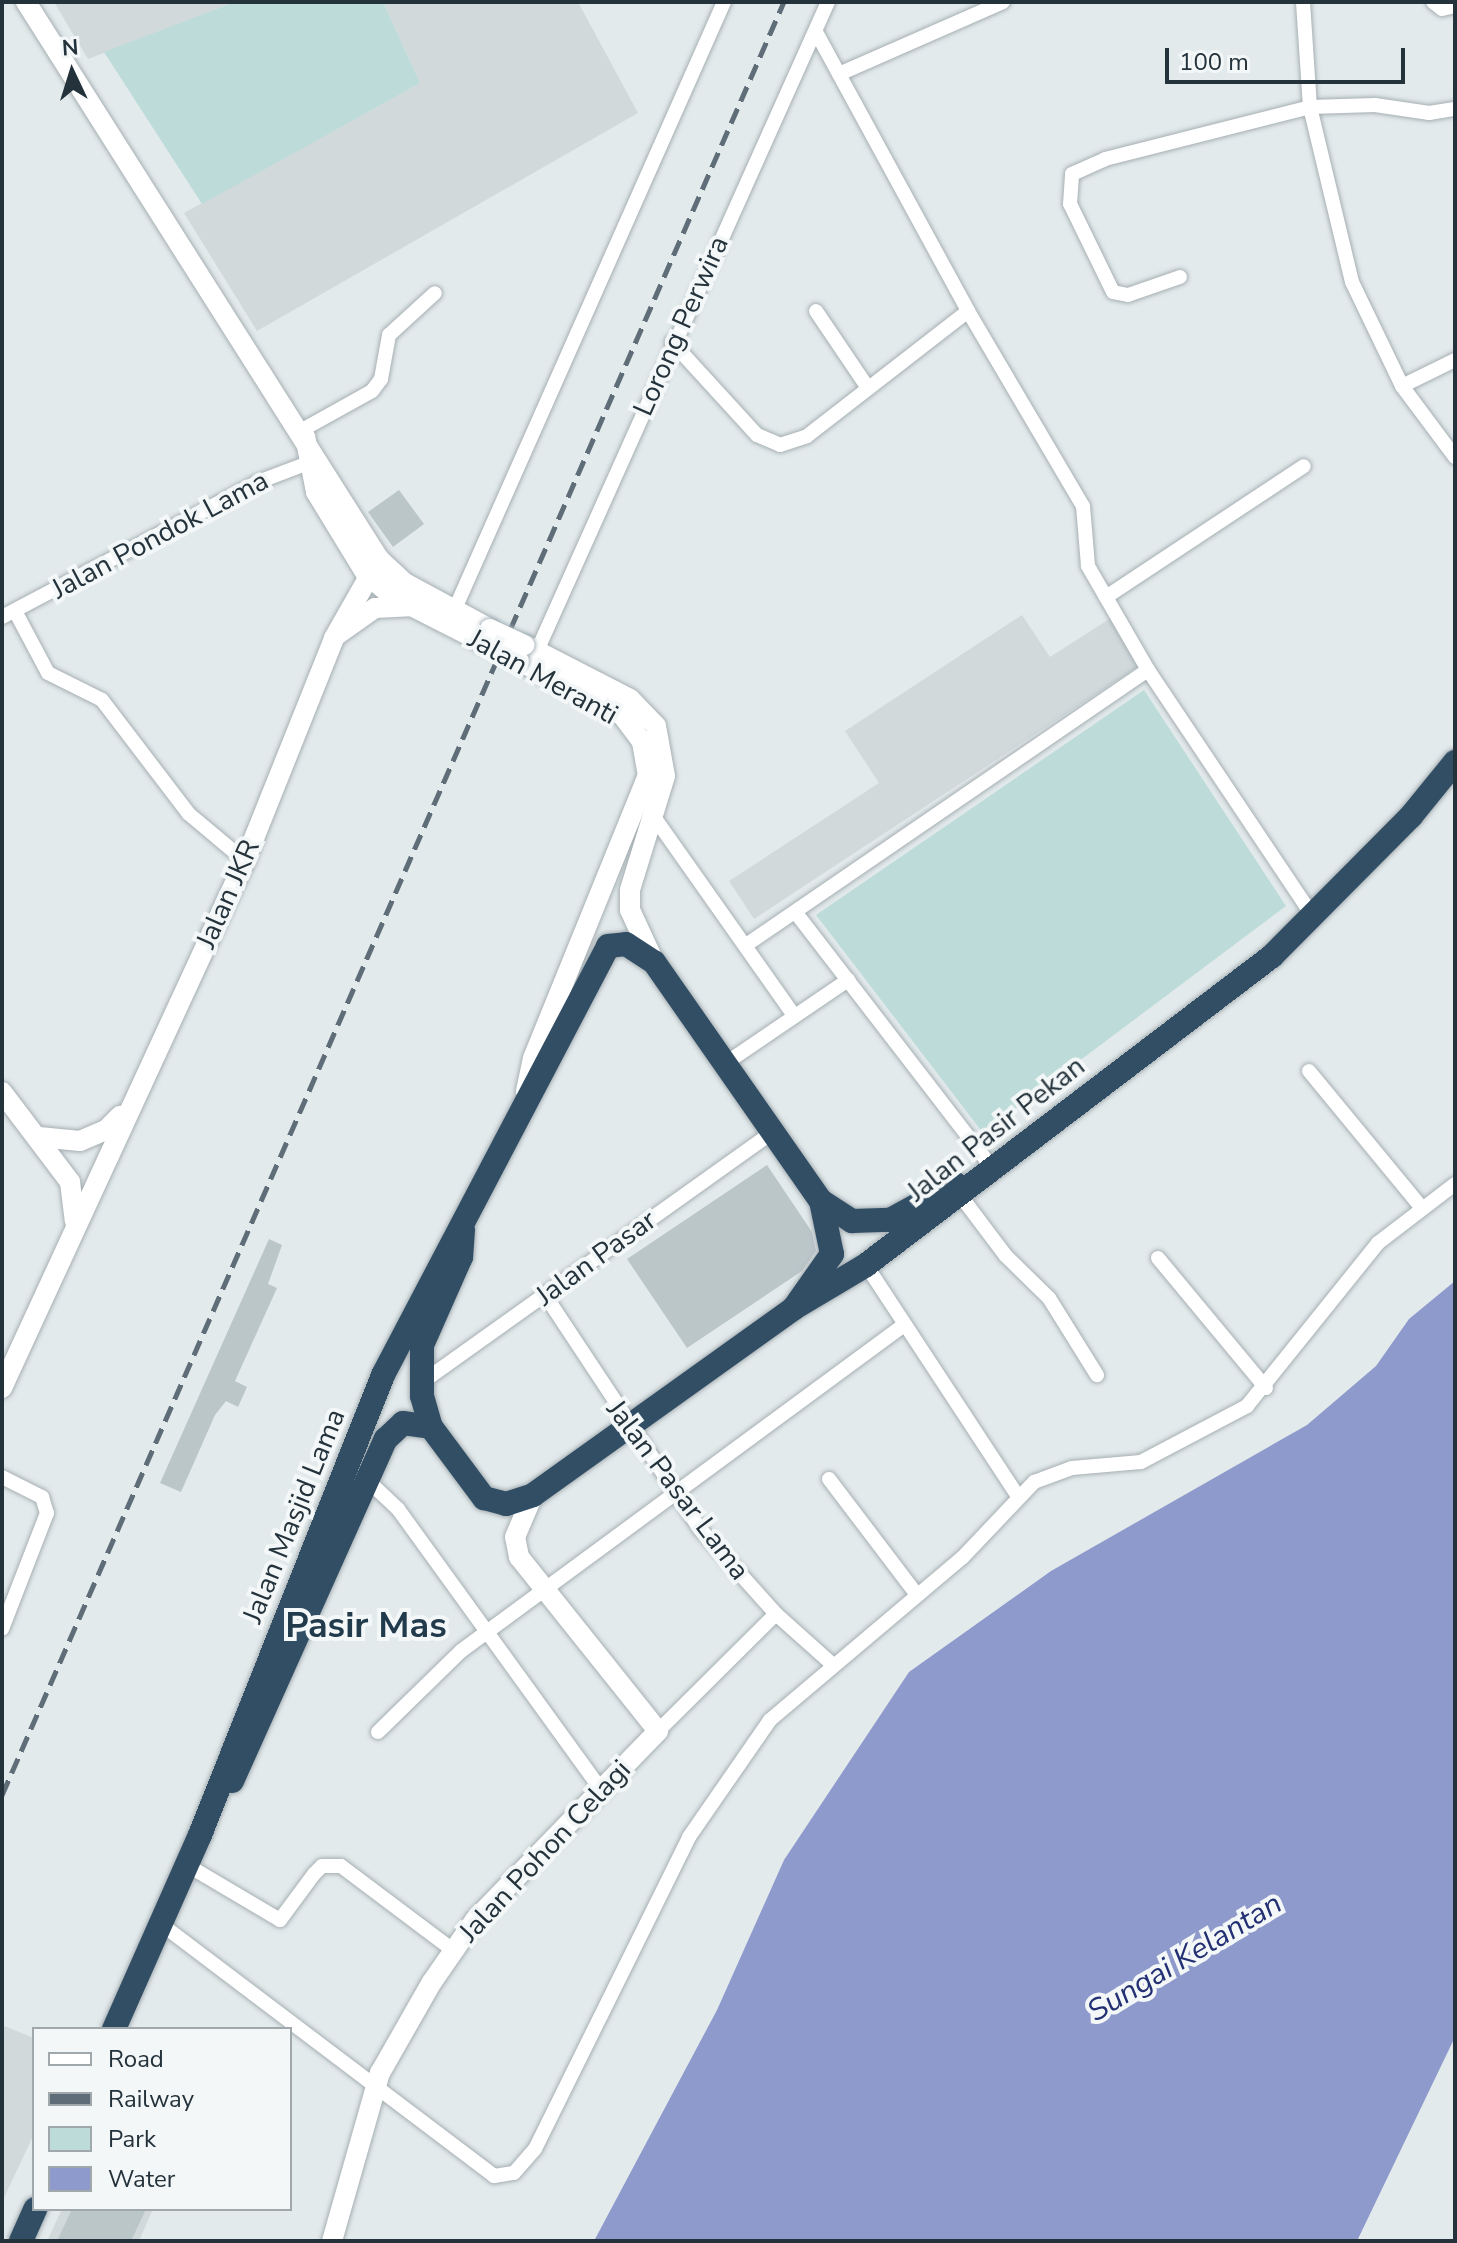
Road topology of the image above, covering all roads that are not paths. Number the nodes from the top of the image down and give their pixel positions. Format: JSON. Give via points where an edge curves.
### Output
{"nodes":[{"id":1,"x":26,"y":2,"type":"edge"},
{"id":2,"x":724,"y":2,"type":"edge"},
{"id":3,"x":828,"y":2,"type":"edge"},
{"id":4,"x":1003,"y":2,"type":"edge"},
{"id":5,"x":1303,"y":2,"type":"edge"},
{"id":6,"x":1433,"y":2,"type":"edge"},
{"id":7,"x":1455,"y":6,"type":"edge"},
{"id":8,"x":816,"y":32,"type":"junction"},
{"id":9,"x":839,"y":74,"type":"junction"},
{"id":10,"x":1310,"y":107,"type":"junction"},
{"id":11,"x":1455,"y":109,"type":"edge"},
{"id":12,"x":1180,"y":277,"type":"dead end"},
{"id":13,"x":435,"y":293,"type":"dead end"},
{"id":14,"x":816,"y":311,"type":"dead end"},
{"id":15,"x":968,"y":311,"type":"junction"},
{"id":16,"x":672,"y":342,"type":"junction"},
{"id":17,"x":1455,"y":360,"type":"edge"},
{"id":18,"x":866,"y":385,"type":"junction"},
{"id":19,"x":1402,"y":386,"type":"junction"},
{"id":20,"x":304,"y":433,"type":"junction"},
{"id":21,"x":1455,"y":457,"type":"edge"},
{"id":22,"x":313,"y":461,"type":"junction"},
{"id":23,"x":1304,"y":466,"type":"dead end"},
{"id":24,"x":373,"y":566,"type":"junction"},
{"id":25,"x":1106,"y":597,"type":"junction"},
{"id":26,"x":410,"y":606,"type":"junction"},
{"id":27,"x":454,"y":611,"type":"junction"},
{"id":28,"x":9,"y":614,"type":"edge"},
{"id":29,"x":487,"y":636,"type":"junction"},
{"id":30,"x":334,"y":638,"type":"junction"},
{"id":31,"x":527,"y":652,"type":"junction"},
{"id":32,"x":1148,"y":670,"type":"junction"},
{"id":33,"x":644,"y":725,"type":"junction"},
{"id":34,"x":1455,"y":762,"type":"edge"},
{"id":35,"x":654,"y":817,"type":"junction"},
{"id":36,"x":245,"y":861,"type":"junction"},
{"id":37,"x":796,"y":913,"type":"junction"},
{"id":38,"x":1314,"y":918,"type":"junction"},
{"id":39,"x":746,"y":945,"type":"junction"},
{"id":40,"x":601,"y":952,"type":"junction"},
{"id":41,"x":575,"y":960,"type":"junction"},
{"id":42,"x":654,"y":962,"type":"junction"},
{"id":43,"x":848,"y":980,"type":"junction"},
{"id":44,"x":793,"y":1014,"type":"junction"},
{"id":45,"x":726,"y":1063,"type":"junction"},
{"id":46,"x":1309,"y":1071,"type":"dead end"},
{"id":47,"x":2,"y":1092,"type":"edge"},
{"id":48,"x":524,"y":1101,"type":"junction"},
{"id":49,"x":125,"y":1110,"type":"junction"},
{"id":50,"x":771,"y":1133,"type":"junction"},
{"id":51,"x":39,"y":1137,"type":"junction"},
{"id":52,"x":986,"y":1170,"type":"junction"},
{"id":53,"x":1455,"y":1184,"type":"edge"},
{"id":54,"x":960,"y":1195,"type":"junction"},
{"id":55,"x":821,"y":1201,"type":"junction"},
{"id":56,"x":1421,"y":1207,"type":"junction"},
{"id":57,"x":75,"y":1229,"type":"junction"},
{"id":58,"x":463,"y":1230,"type":"junction"},
{"id":59,"x":1158,"y":1258,"type":"dead end"},
{"id":60,"x":866,"y":1265,"type":"junction"},
{"id":61,"x":545,"y":1295,"type":"junction"},
{"id":62,"x":794,"y":1308,"type":"junction"},
{"id":63,"x":904,"y":1325,"type":"junction"},
{"id":64,"x":9,"y":1354,"type":"edge"},
{"id":65,"x":1097,"y":1375,"type":"dead end"},
{"id":66,"x":421,"y":1383,"type":"junction"},
{"id":67,"x":2,"y":1388,"type":"edge"},
{"id":68,"x":1266,"y":1388,"type":"junction"},
{"id":69,"x":431,"y":1427,"type":"junction"},
{"id":70,"x":628,"y":1428,"type":"junction"},
{"id":71,"x":2,"y":1477,"type":"edge"},
{"id":72,"x":365,"y":1478,"type":"junction"},
{"id":73,"x":829,"y":1479,"type":"dead end"},
{"id":74,"x":674,"y":1492,"type":"junction"},
{"id":75,"x":533,"y":1495,"type":"junction"},
{"id":76,"x":1018,"y":1496,"type":"junction"},
{"id":77,"x":543,"y":1591,"type":"junction"},
{"id":78,"x":917,"y":1595,"type":"junction"},
{"id":79,"x":776,"y":1614,"type":"junction"},
{"id":80,"x":2,"y":1629,"type":"edge"},
{"id":81,"x":483,"y":1634,"type":"junction"},
{"id":82,"x":833,"y":1665,"type":"junction"},
{"id":83,"x":658,"y":1731,"type":"junction"},
{"id":84,"x":378,"y":1732,"type":"dead end"},
{"id":85,"x":244,"y":1737,"type":"junction"},
{"id":86,"x":601,"y":1789,"type":"junction"},
{"id":87,"x":187,"y":1865,"type":"junction"},
{"id":88,"x":161,"y":1924,"type":"junction"},
{"id":89,"x":453,"y":1950,"type":"junction"},
{"id":90,"x":115,"y":2027,"type":"edge"},
{"id":91,"x":373,"y":2090,"type":"junction"},
{"id":92,"x":34,"y":2211,"type":"edge"},
{"id":93,"x":21,"y":2241,"type":"edge"},
{"id":94,"x":332,"y":2241,"type":"edge"}],
"edges":[{"from":1,"to":20,"type":"street"},
{"from":2,"to":27,"type":"street"},
{"from":3,"to":8,"type":"street","name":"Lorong Perwira"},
{"from":4,"to":9,"type":"street"},
{"from":5,"to":10,"type":"street"},
{"from":6,"to":7,"type":"street","via":[[1442,9]]},
{"from":8,"to":9,"type":"street"},
{"from":8,"to":16,"type":"street","name":"Lorong Perwira"},
{"from":9,"to":15,"type":"street"},
{"from":10,"to":11,"type":"street","via":[[1375,105],[1429,113]]},
{"from":10,"to":12,"type":"street","via":[[1105,159],[1072,174],[1070,204],[1113,292],[1128,295]]},
{"from":10,"to":19,"type":"street","via":[[1352,282]]},
{"from":13,"to":20,"type":"street","via":[[389,335],[381,379],[372,391]]},
{"from":14,"to":18,"type":"street"},
{"from":15,"to":18,"type":"street"},
{"from":15,"to":25,"type":"street","via":[[1083,506],[1083,554]]},
{"from":16,"to":18,"type":"street","via":[[757,435],[780,445],[807,436]]},
{"from":16,"to":31,"type":"street","name":"Lorong Perwira"},
{"from":17,"to":19,"type":"street"},
{"from":19,"to":21,"type":"street"},
{"from":20,"to":22,"type":"street"},
{"from":22,"to":24,"type":"street","name":"Jalan Meranti"},
{"from":22,"to":28,"type":"street","name":"Jalan Pondok Lama","via":[[258,482]]},
{"from":23,"to":25,"type":"street"},
{"from":24,"to":26,"type":"street","name":"Jalan Meranti"},
{"from":24,"to":27,"type":"street","name":"Jalan Meranti"},
{"from":24,"to":30,"type":"street","name":"Jalan JKR"},
{"from":25,"to":32,"type":"street"},
{"from":26,"to":29,"type":"street","name":"Jalan Meranti"},
{"from":26,"to":30,"type":"street","via":[[375,608]]},
{"from":27,"to":29,"type":"street","name":"Jalan Meranti"},
{"from":28,"to":36,"type":"street","via":[[48,673],[102,700],[189,814]]},
{"from":29,"to":31,"type":"street","name":"Jalan Meranti","bridge":true},
{"from":30,"to":36,"type":"street","name":"Jalan JKR"},
{"from":31,"to":33,"type":"street","name":"Jalan Meranti"},
{"from":32,"to":37,"type":"street"},
{"from":32,"to":38,"type":"street"},
{"from":33,"to":35,"type":"street","name":"Jalan Meranti","via":[[665,767]]},
{"from":33,"to":41,"type":"street","name":"Jalan Meranti","via":[[646,788]]},
{"from":34,"to":38,"type":"highway","name":"Jalan Pasir Pekan"},
{"from":35,"to":39,"type":"street"},
{"from":35,"to":42,"type":"street","name":"Jalan Meranti","via":[[630,890],[630,910]]},
{"from":36,"to":49,"type":"street","name":"Jalan JKR"},
{"from":37,"to":39,"type":"street"},
{"from":37,"to":43,"type":"street"},
{"from":38,"to":52,"type":"highway","name":"Jalan Pasir Pekan"},
{"from":39,"to":44,"type":"street"},
{"from":40,"to":41,"type":"highway"},
{"from":40,"to":42,"type":"highway","via":[[626,944]]},
{"from":40,"to":48,"type":"highway","name":"Jalan Masjid Lama","via":[[550,1065]]},
{"from":41,"to":48,"type":"street","name":"Jalan Meranti","via":[[533,1058]]},
{"from":42,"to":45,"type":"highway"},
{"from":43,"to":44,"type":"street"},
{"from":43,"to":52,"type":"street"},
{"from":44,"to":45,"type":"street"},
{"from":45,"to":50,"type":"highway"},
{"from":46,"to":56,"type":"street"},
{"from":47,"to":51,"type":"street"},
{"from":48,"to":58,"type":"highway","name":"Jalan Masjid Lama"},
{"from":49,"to":51,"type":"street","via":[[106,1130],[80,1141]]},
{"from":49,"to":57,"type":"street","name":"Jalan JKR"},
{"from":50,"to":55,"type":"highway"},
{"from":50,"to":61,"type":"street","name":"Jalan Pasar"},
{"from":51,"to":57,"type":"street","via":[[70,1182]]},
{"from":52,"to":54,"type":"highway","name":"Jalan Pasir Pekan"},
{"from":52,"to":55,"type":"highway","via":[[890,1220],[852,1221]]},
{"from":53,"to":56,"type":"street"},
{"from":54,"to":60,"type":"highway","name":"Jalan Pasir Pekan"},
{"from":54,"to":65,"type":"street","via":[[1006,1256],[1049,1298]]},
{"from":55,"to":62,"type":"highway","via":[[832,1254]]},
{"from":56,"to":68,"type":"street","via":[[1378,1243]]},
{"from":57,"to":64,"type":"street","name":"Jalan JKR"},
{"from":58,"to":66,"type":"highway","name":"Jalan Masjid Lama","via":[[461,1257],[422,1345]]},
{"from":58,"to":85,"type":"highway","name":"Jalan Masjid Lama","via":[[444,1249],[383,1375]]},
{"from":59,"to":68,"type":"street"},
{"from":60,"to":62,"type":"highway","name":"Jalan Pasir Pekan"},
{"from":60,"to":63,"type":"street"},
{"from":61,"to":66,"type":"street","name":"Jalan Pasar"},
{"from":61,"to":70,"type":"street","name":"Jalan Pasar Lama"},
{"from":62,"to":70,"type":"highway","name":"Jalan Pasir Pekan"},
{"from":63,"to":74,"type":"street"},
{"from":63,"to":76,"type":"street"},
{"from":64,"to":67,"type":"street","name":"Jalan JKR"},
{"from":66,"to":69,"type":"highway","name":"Jalan Masjid Lama"},
{"from":68,"to":76,"type":"street","via":[[1223,1422],[1141,1462],[1072,1468]]},
{"from":69,"to":72,"type":"highway","name":"Jalan Masjid Lama","via":[[415,1420],[395,1428]]},
{"from":69,"to":75,"type":"highway","via":[[484,1498],[506,1504]]},
{"from":70,"to":74,"type":"street","name":"Jalan Pasar Lama"},
{"from":70,"to":75,"type":"highway","name":"Jalan Pasir Pekan"},
{"from":71,"to":80,"type":"street","via":[[42,1497],[47,1513]]},
{"from":72,"to":81,"type":"street","via":[[398,1509]]},
{"from":72,"to":85,"type":"highway","name":"Jalan Masjid Lama"},
{"from":73,"to":78,"type":"street"},
{"from":74,"to":77,"type":"street"},
{"from":74,"to":79,"type":"street","name":"Jalan Pasar Lama"},
{"from":75,"to":77,"type":"street","via":[[515,1546]]},
{"from":76,"to":78,"type":"street","via":[[997,1525]]},
{"from":77,"to":81,"type":"street"},
{"from":77,"to":83,"type":"street"},
{"from":78,"to":82,"type":"street"},
{"from":79,"to":82,"type":"street","name":"Jalan Pasar Lama"},
{"from":79,"to":83,"type":"street"},
{"from":81,"to":84,"type":"street"},
{"from":81,"to":86,"type":"street"},
{"from":82,"to":91,"type":"street","via":[[770,1720],[689,1837],[535,2149],[514,2173],[494,2176]]},
{"from":83,"to":86,"type":"street","name":"Jalan Pohon Celagi"},
{"from":85,"to":87,"type":"highway","name":"Jalan Masjid Lama"},
{"from":86,"to":89,"type":"street","name":"Jalan Pohon Celagi"},
{"from":87,"to":88,"type":"highway","name":"Jalan Masjid Lama"},
{"from":87,"to":89,"type":"street","via":[[280,1920],[322,1866],[341,1866]]},
{"from":88,"to":90,"type":"highway","name":"Jalan Masjid Lama"},
{"from":88,"to":91,"type":"street"},
{"from":89,"to":91,"type":"street","name":"Jalan Pohon Celagi"},
{"from":91,"to":94,"type":"street","name":"Jalan Pohon Celagi"},
{"from":92,"to":93,"type":"highway"}]}
